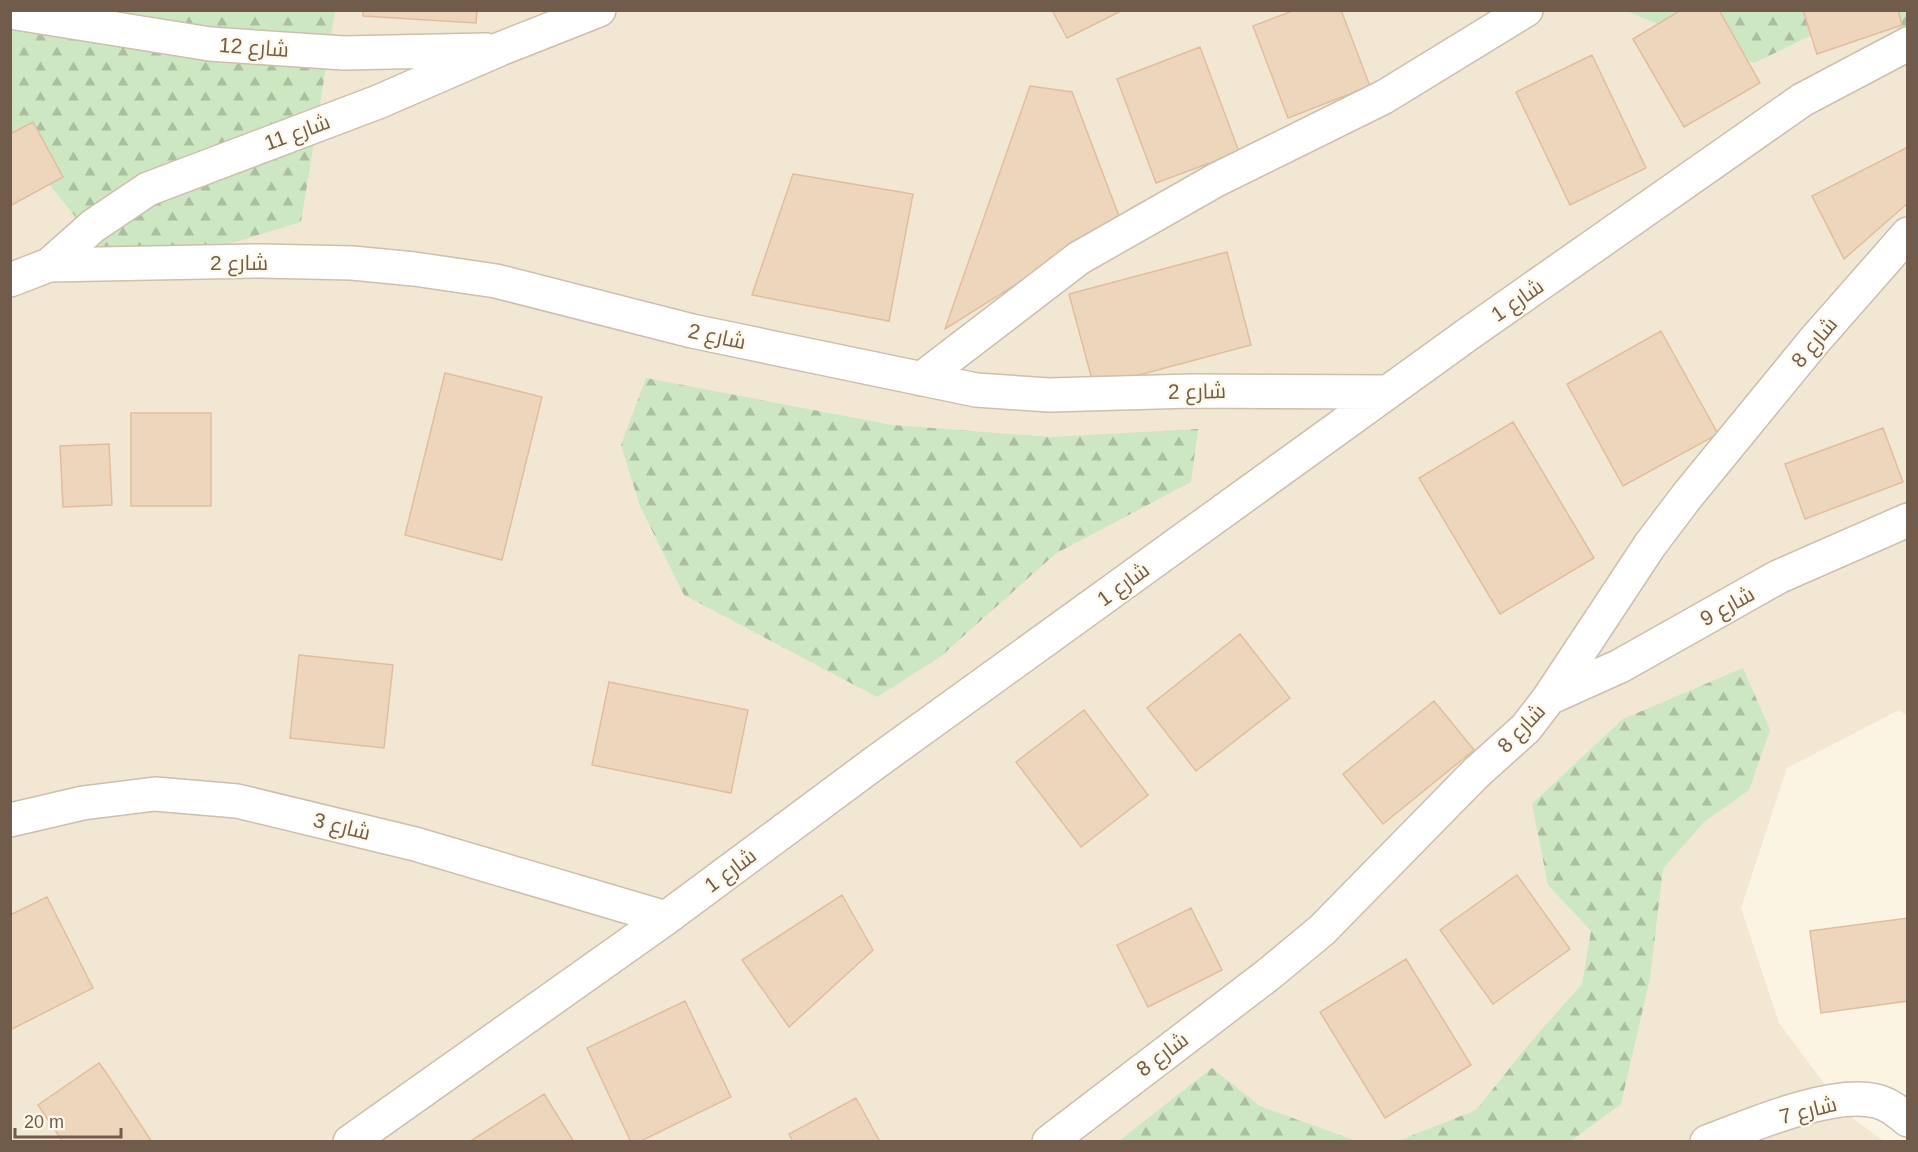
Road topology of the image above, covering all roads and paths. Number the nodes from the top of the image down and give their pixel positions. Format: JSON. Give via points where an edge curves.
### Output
{"nodes":[{"id":1,"x":599,"y":10,"type":"edge"},
{"id":2,"x":1526,"y":10,"type":"edge"},
{"id":3,"x":10,"y":12,"type":"edge"},
{"id":4,"x":1908,"y":44,"type":"edge"},
{"id":5,"x":500,"y":49,"type":"junction"},
{"id":6,"x":1908,"y":234,"type":"edge"},
{"id":7,"x":49,"y":265,"type":"junction"},
{"id":8,"x":10,"y":280,"type":"edge"},
{"id":9,"x":921,"y":379,"type":"junction"},
{"id":10,"x":1388,"y":392,"type":"junction"},
{"id":11,"x":1906,"y":521,"type":"edge"},
{"id":12,"x":1549,"y":698,"type":"junction"},
{"id":13,"x":10,"y":820,"type":"edge"},
{"id":14,"x":666,"y":918,"type":"junction"},
{"id":15,"x":1908,"y":1120,"type":"edge"},
{"id":16,"x":350,"y":1142,"type":"edge"},
{"id":17,"x":1049,"y":1142,"type":"edge"},
{"id":18,"x":1707,"y":1142,"type":"edge"}],
"edges":[{"from":1,"to":5,"type":"street","name":"شارع 11"},
{"from":2,"to":9,"type":"street","via":[[1384,97],[1216,180],[1079,258]]},
{"from":3,"to":5,"type":"street","name":"شارع 12","via":[[210,44],[344,54]]},
{"from":4,"to":10,"type":"street","name":"شارع 1","via":[[1802,100]]},
{"from":5,"to":7,"type":"street","name":"شارع 11","via":[[378,102],[148,189],[93,226]]},
{"from":6,"to":12,"type":"street","name":"شارع 8","via":[[1687,496]]},
{"from":7,"to":8,"type":"street","name":"شارع 11"},
{"from":7,"to":9,"type":"street","name":"شارع 2","via":[[318,262],[414,269],[496,281],[692,332]]},
{"from":9,"to":10,"type":"street","name":"شارع 2","via":[[976,390],[1049,394]]},
{"from":10,"to":14,"type":"street","name":"شارع 1"},
{"from":11,"to":12,"type":"street","name":"شارع 9","via":[[1778,577],[1620,666]]},
{"from":12,"to":17,"type":"street","name":"شارع 8","via":[[1526,728],[1476,773],[1322,930]]},
{"from":13,"to":14,"type":"street","name":"شارع 3","via":[[83,803],[155,794],[237,801],[416,844]]},
{"from":14,"to":16,"type":"street","name":"شارع 1"},
{"from":15,"to":18,"type":"street","name":"شارع 7","via":[[1875,1101],[1844,1101],[1789,1112]]}]}
